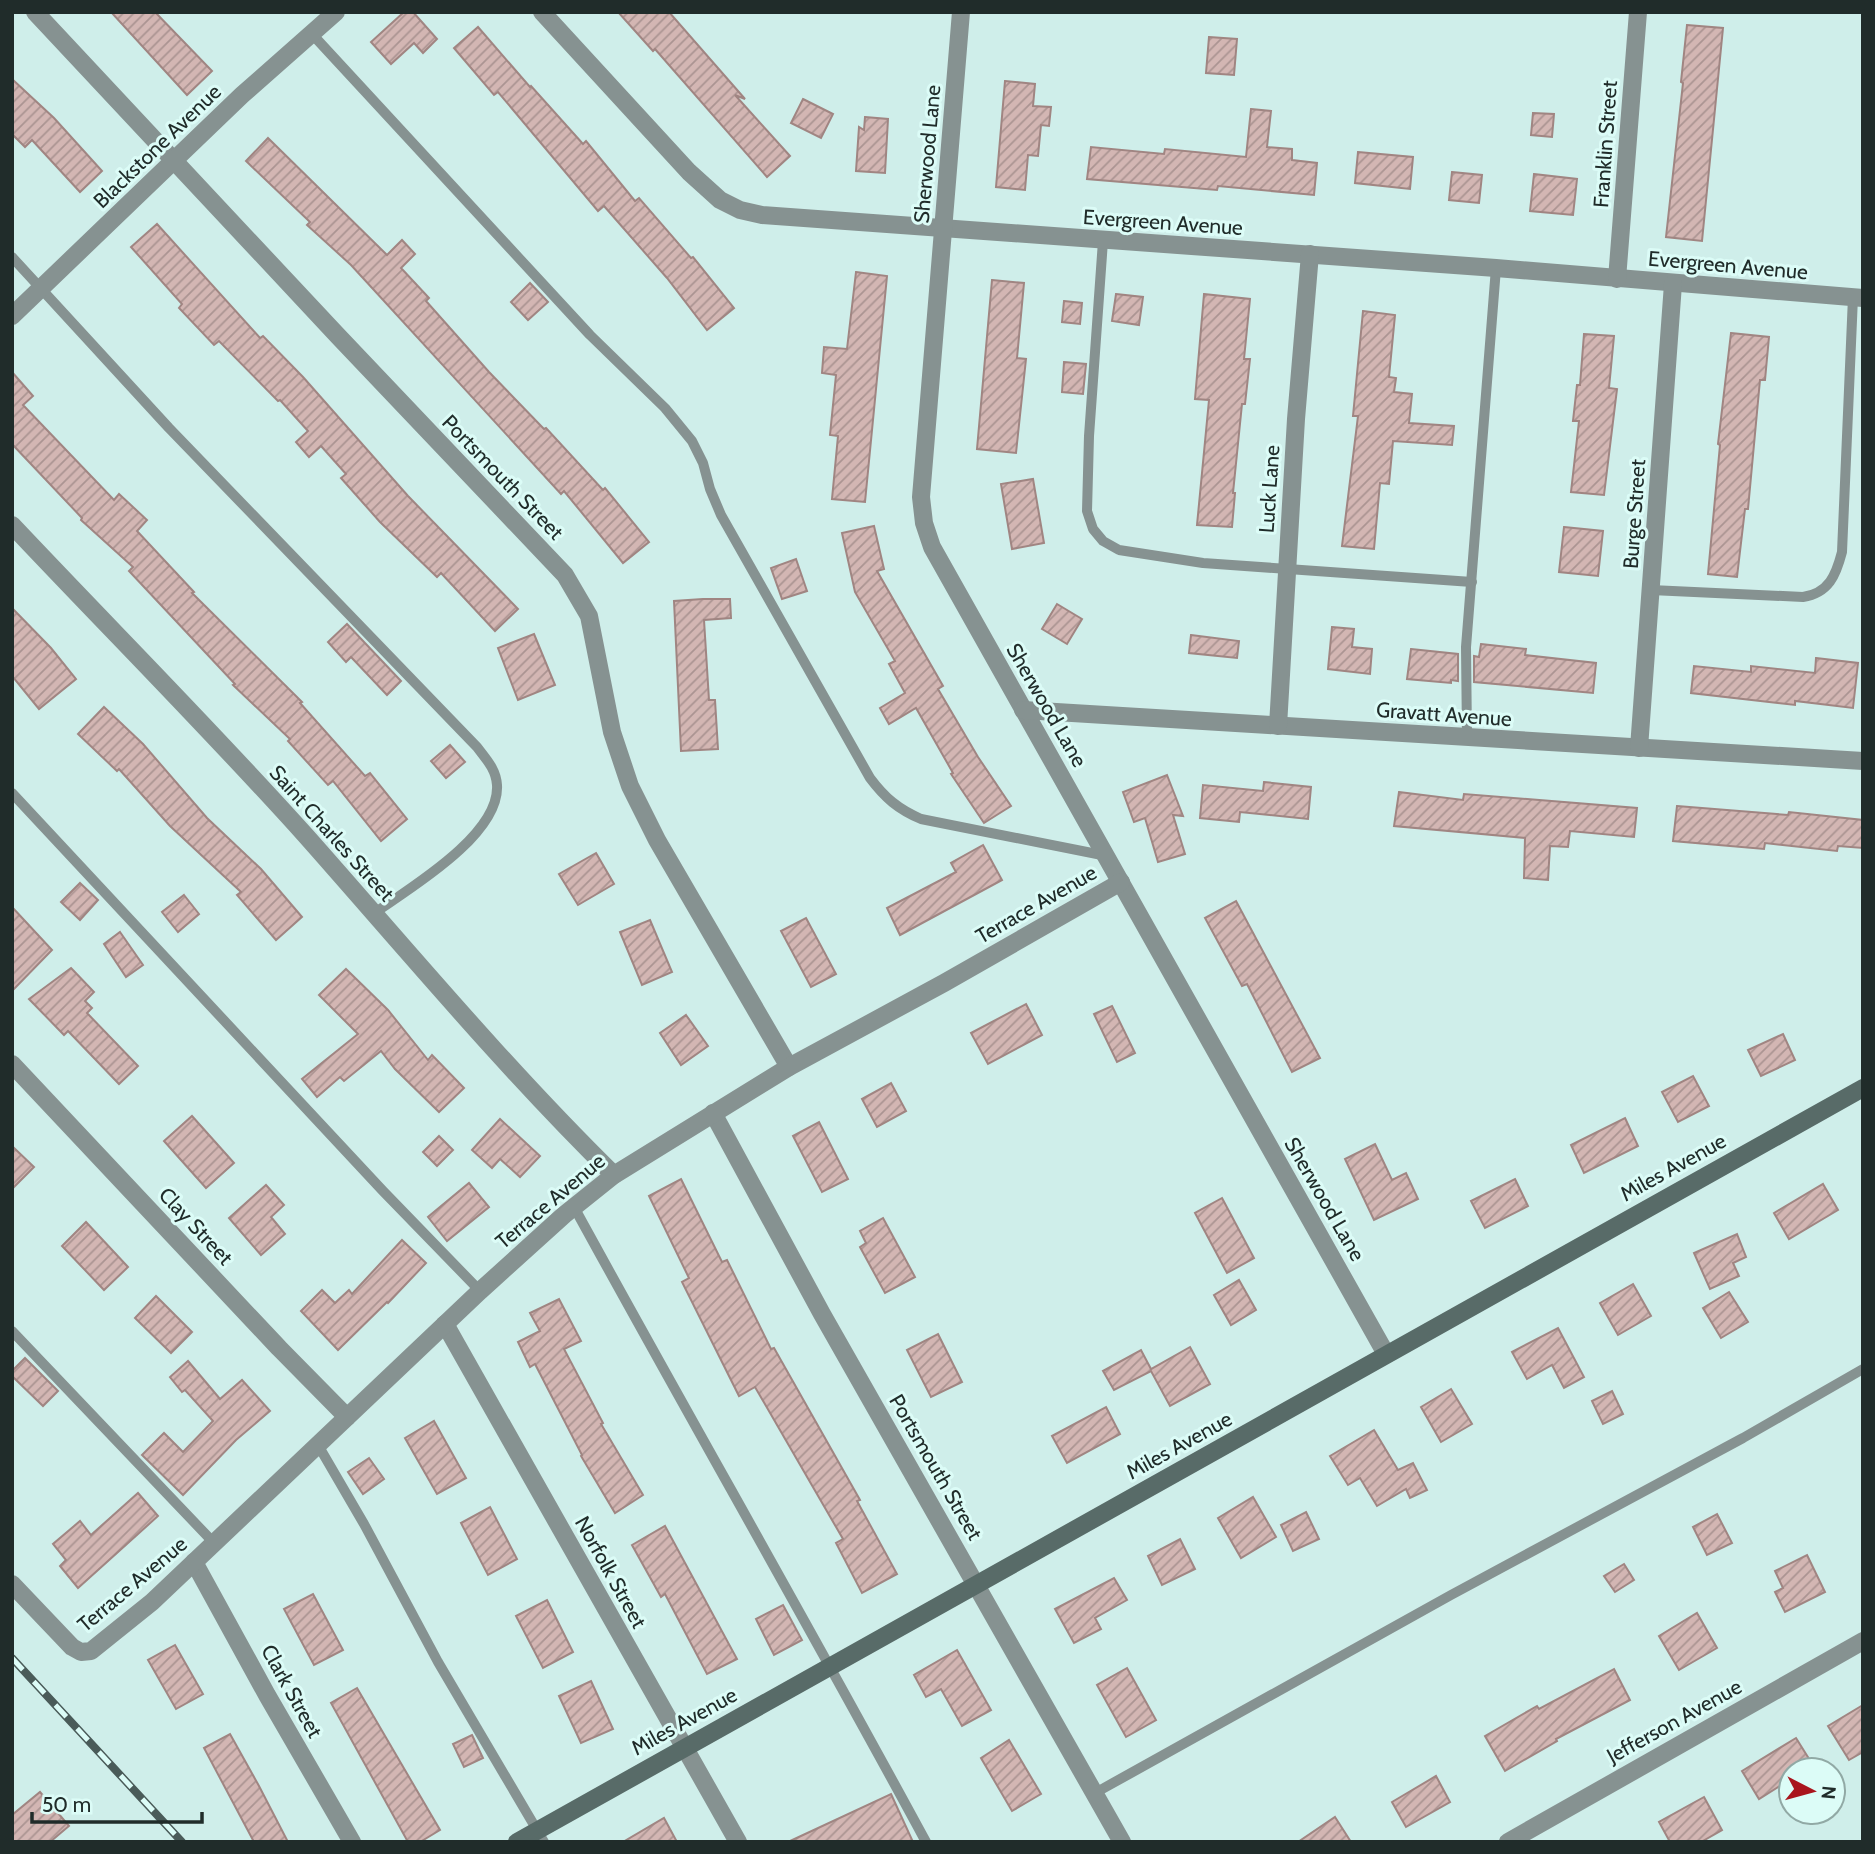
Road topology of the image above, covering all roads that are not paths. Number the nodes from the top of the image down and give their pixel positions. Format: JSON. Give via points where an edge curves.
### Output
{"nodes":[{"id":1,"x":35,"y":12,"type":"edge"},
{"id":2,"x":336,"y":12,"type":"edge"},
{"id":3,"x":542,"y":12,"type":"edge"},
{"id":4,"x":961,"y":12,"type":"edge"},
{"id":5,"x":1637,"y":12,"type":"edge"},
{"id":6,"x":312,"y":34,"type":"junction"},
{"id":7,"x":175,"y":160,"type":"junction"},
{"id":8,"x":943,"y":229,"type":"junction"},
{"id":9,"x":1103,"y":241,"type":"junction"},
{"id":10,"x":1311,"y":254,"type":"junction"},
{"id":11,"x":12,"y":257,"type":"edge"},
{"id":12,"x":1496,"y":268,"type":"junction"},
{"id":13,"x":1617,"y":279,"type":"junction"},
{"id":14,"x":1673,"y":284,"type":"junction"},
{"id":15,"x":42,"y":288,"type":"junction"},
{"id":16,"x":1858,"y":298,"type":"edge"},
{"id":17,"x":12,"y":316,"type":"edge"},
{"id":18,"x":12,"y":525,"type":"edge"},
{"id":19,"x":1287,"y":569,"type":"junction"},
{"id":20,"x":1472,"y":582,"type":"junction"},
{"id":21,"x":1651,"y":590,"type":"junction"},
{"id":22,"x":1023,"y":710,"type":"junction"},
{"id":23,"x":1278,"y":726,"type":"junction"},
{"id":24,"x":1467,"y":738,"type":"junction"},
{"id":25,"x":1639,"y":748,"type":"junction"},
{"id":26,"x":1863,"y":761,"type":"edge"},
{"id":27,"x":12,"y":793,"type":"edge"},
{"id":28,"x":1107,"y":856,"type":"junction"},
{"id":29,"x":1121,"y":882,"type":"junction"},
{"id":30,"x":373,"y":914,"type":"junction"},
{"id":31,"x":12,"y":1064,"type":"edge"},
{"id":32,"x":789,"y":1067,"type":"junction"},
{"id":33,"x":1863,"y":1088,"type":"edge"},
{"id":34,"x":713,"y":1113,"type":"junction"},
{"id":35,"x":614,"y":1175,"type":"junction"},
{"id":36,"x":574,"y":1207,"type":"junction"},
{"id":37,"x":480,"y":1291,"type":"junction"},
{"id":38,"x":445,"y":1324,"type":"junction"},
{"id":39,"x":12,"y":1331,"type":"edge"},
{"id":40,"x":1386,"y":1354,"type":"junction"},
{"id":41,"x":1863,"y":1369,"type":"edge"},
{"id":42,"x":348,"y":1417,"type":"junction"},
{"id":43,"x":318,"y":1445,"type":"junction"},
{"id":44,"x":214,"y":1543,"type":"junction"},
{"id":45,"x":194,"y":1562,"type":"junction"},
{"id":46,"x":12,"y":1584,"type":"edge"},
{"id":47,"x":978,"y":1584,"type":"junction"},
{"id":48,"x":1863,"y":1641,"type":"edge"},
{"id":49,"x":831,"y":1665,"type":"junction"},
{"id":50,"x":684,"y":1747,"type":"junction"},
{"id":51,"x":1095,"y":1793,"type":"junction"},
{"id":52,"x":541,"y":1836,"type":"edge"},
{"id":53,"x":352,"y":1842,"type":"edge"},
{"id":54,"x":517,"y":1842,"type":"edge"},
{"id":55,"x":738,"y":1842,"type":"edge"},
{"id":56,"x":926,"y":1842,"type":"edge"},
{"id":57,"x":1122,"y":1842,"type":"edge"},
{"id":58,"x":1508,"y":1842,"type":"edge"}],
"edges":[{"from":1,"to":7,"type":"street","name":"Portsmouth Street"},
{"from":2,"to":6,"type":"street","name":"Blackstone Avenue"},
{"from":3,"to":8,"type":"street","name":"Evergreen Avenue","via":[[720,200],[762,215]]},
{"from":4,"to":8,"type":"street","name":"Sherwood Lane"},
{"from":5,"to":13,"type":"street","name":"Franklin Street"},
{"from":6,"to":7,"type":"street","name":"Blackstone Avenue"},
{"from":6,"to":28,"type":"lane","via":[[692,441],[721,515],[886,799],[921,818]]},
{"from":7,"to":15,"type":"street","name":"Blackstone Avenue"},
{"from":7,"to":32,"type":"street","name":"Portsmouth Street","via":[[565,575],[589,616],[612,732],[630,786]]},
{"from":8,"to":9,"type":"street","name":"Evergreen Avenue"},
{"from":8,"to":22,"type":"street","name":"Sherwood Lane","via":[[921,497],[923,523]]},
{"from":9,"to":10,"type":"street","name":"Evergreen Avenue"},
{"from":9,"to":19,"type":"lane","via":[[1089,436],[1087,510],[1093,529],[1119,550]]},
{"from":10,"to":12,"type":"street","name":"Evergreen Avenue"},
{"from":10,"to":19,"type":"street","name":"Luck Lane"},
{"from":11,"to":15,"type":"lane"},
{"from":12,"to":13,"type":"street","name":"Evergreen Avenue"},
{"from":12,"to":20,"type":"lane"},
{"from":13,"to":14,"type":"street","name":"Evergreen Avenue"},
{"from":14,"to":16,"type":"street","name":"Evergreen Avenue"},
{"from":14,"to":21,"type":"street","name":"Burge Street"},
{"from":15,"to":17,"type":"street","name":"Blackstone Avenue"},
{"from":15,"to":30,"type":"lane","via":[[493,768],[496,799],[474,835],[441,867]]},
{"from":16,"to":21,"type":"lane","via":[[1842,552],[1828,587],[1803,597]]},
{"from":18,"to":30,"type":"street","name":"Saint Charles Street","via":[[306,836]]},
{"from":19,"to":20,"type":"lane"},
{"from":19,"to":23,"type":"street","name":"Luck Lane"},
{"from":20,"to":24,"type":"lane","via":[[1466,647]]},
{"from":21,"to":25,"type":"street","name":"Burge Street"},
{"from":22,"to":23,"type":"street","name":"Gravatt Avenue"},
{"from":22,"to":28,"type":"street","name":"Sherwood Lane"},
{"from":23,"to":24,"type":"street","name":"Gravatt Avenue"},
{"from":24,"to":25,"type":"street","name":"Gravatt Avenue"},
{"from":25,"to":26,"type":"street","name":"Gravatt Avenue"},
{"from":27,"to":37,"type":"lane"},
{"from":28,"to":29,"type":"street","name":"Sherwood Lane"},
{"from":29,"to":32,"type":"street","name":"Terrace Avenue"},
{"from":29,"to":40,"type":"street","name":"Sherwood Lane"},
{"from":30,"to":35,"type":"street","name":"Saint Charles Street"},
{"from":31,"to":42,"type":"street","name":"Clay Street"},
{"from":32,"to":34,"type":"street","name":"Terrace Avenue"},
{"from":33,"to":40,"type":"street","name":"Miles Avenue"},
{"from":34,"to":35,"type":"street","name":"Terrace Avenue"},
{"from":34,"to":47,"type":"street","name":"Portsmouth Street","via":[[822,1314]]},
{"from":35,"to":36,"type":"street","name":"Terrace Avenue"},
{"from":36,"to":37,"type":"street","name":"Terrace Avenue"},
{"from":36,"to":49,"type":"lane"},
{"from":37,"to":38,"type":"street","name":"Terrace Avenue"},
{"from":38,"to":42,"type":"street","name":"Terrace Avenue"},
{"from":38,"to":50,"type":"street","name":"Norfolk Street"},
{"from":39,"to":44,"type":"lane"},
{"from":40,"to":47,"type":"street","name":"Miles Avenue"},
{"from":41,"to":51,"type":"lane"},
{"from":42,"to":43,"type":"street","name":"Terrace Avenue"},
{"from":43,"to":44,"type":"street","name":"Terrace Avenue"},
{"from":43,"to":52,"type":"lane"},
{"from":44,"to":45,"type":"street","name":"Terrace Avenue"},
{"from":45,"to":46,"type":"street","name":"Terrace Avenue","via":[[90,1651],[72,1647]]},
{"from":45,"to":53,"type":"street","name":"Clark Street"},
{"from":47,"to":49,"type":"street","name":"Miles Avenue"},
{"from":47,"to":51,"type":"street","name":"Portsmouth Street"},
{"from":48,"to":58,"type":"street","name":"Jefferson Avenue"},
{"from":49,"to":50,"type":"street","name":"Miles Avenue"},
{"from":49,"to":56,"type":"lane"},
{"from":50,"to":52,"type":"street","name":"Miles Avenue"},
{"from":50,"to":55,"type":"street","name":"Norfolk Street"},
{"from":51,"to":57,"type":"street","name":"Portsmouth Street"},
{"from":52,"to":54,"type":"street","name":"Miles Avenue"}]}
